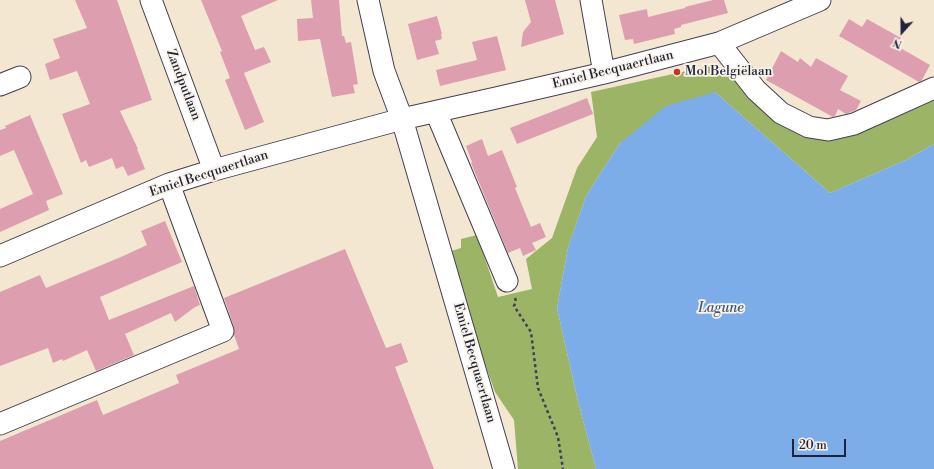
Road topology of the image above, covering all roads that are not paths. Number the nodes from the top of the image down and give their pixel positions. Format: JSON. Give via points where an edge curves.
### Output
{"nodes":[{"id":1,"x":151,"y":0,"type":"edge"},
{"id":2,"x":368,"y":0,"type":"edge"},
{"id":3,"x":591,"y":0,"type":"edge"},
{"id":4,"x":820,"y":0,"type":"edge"},
{"id":5,"x":719,"y":43,"type":"junction"},
{"id":6,"x":604,"y":73,"type":"junction"},
{"id":7,"x":20,"y":77,"type":"dead end"},
{"id":8,"x":0,"y":85,"type":"edge"},
{"id":9,"x":934,"y":88,"type":"edge"},
{"id":10,"x":436,"y":112,"type":"junction"},
{"id":11,"x":402,"y":119,"type":"junction"},
{"id":12,"x":214,"y":170,"type":"junction"},
{"id":13,"x":169,"y":184,"type":"junction"},
{"id":14,"x":0,"y":256,"type":"edge"},
{"id":15,"x":507,"y":281,"type":"road end"},
{"id":16,"x":0,"y":424,"type":"edge"},
{"id":17,"x":504,"y":469,"type":"edge"}],
"edges":[{"from":1,"to":12,"type":"street","name":"Zandputlaan"},
{"from":2,"to":11,"type":"street","via":[[384,71]]},
{"from":3,"to":6,"type":"street"},
{"from":4,"to":5,"type":"street","name":"Emiel Becquaertlaan"},
{"from":5,"to":6,"type":"street","name":"Emiel Becquaertlaan"},
{"from":5,"to":9,"type":"street","via":[[756,90],[781,114],[809,127],[828,130],[854,124]]},
{"from":6,"to":10,"type":"street","name":"Emiel Becquaertlaan"},
{"from":7,"to":8,"type":"street"},
{"from":10,"to":11,"type":"street","name":"Emiel Becquaertlaan"},
{"from":10,"to":15,"type":"street"},
{"from":11,"to":12,"type":"street","name":"Emiel Becquaertlaan"},
{"from":11,"to":17,"type":"street","name":"Emiel Becquaertlaan"},
{"from":12,"to":13,"type":"street","name":"Emiel Becquaertlaan"},
{"from":13,"to":14,"type":"street","name":"Emiel Becquaertlaan"},
{"from":13,"to":16,"type":"street","via":[[223,331]]}]}
